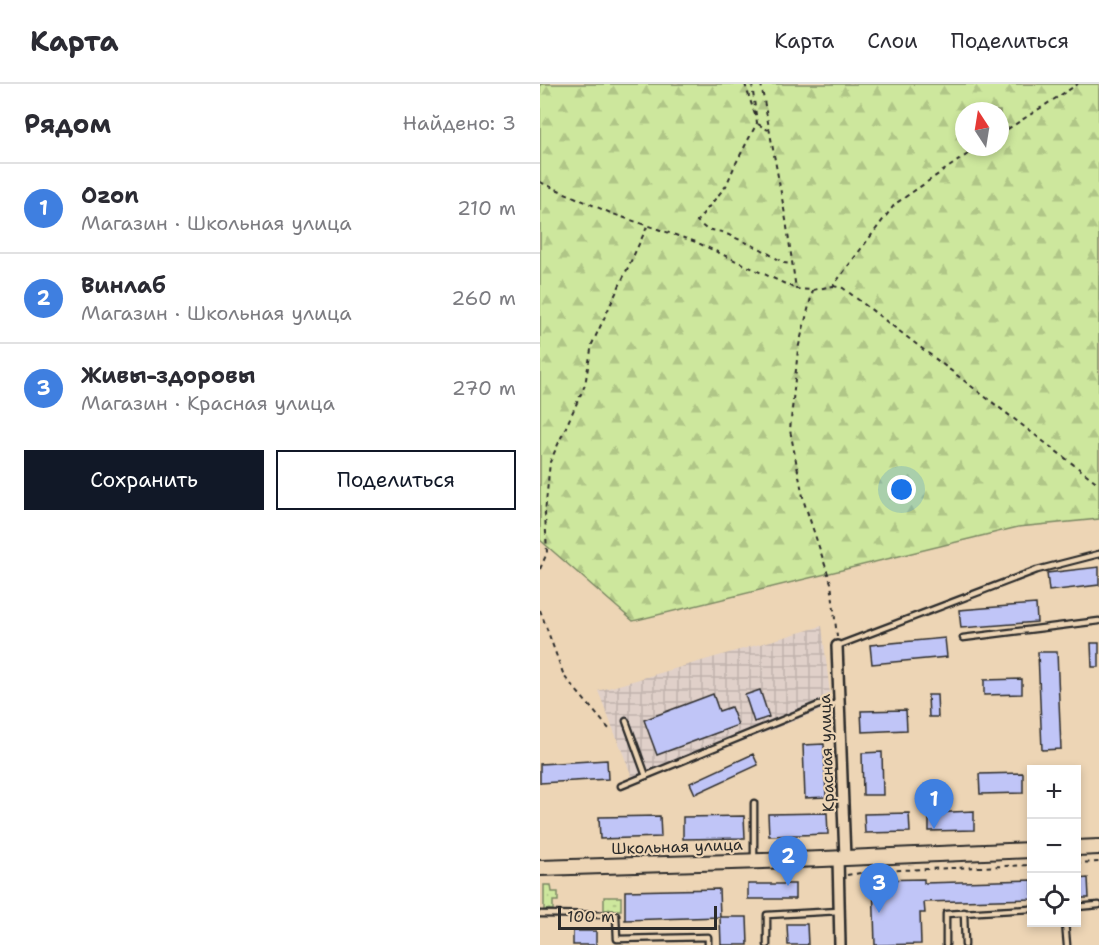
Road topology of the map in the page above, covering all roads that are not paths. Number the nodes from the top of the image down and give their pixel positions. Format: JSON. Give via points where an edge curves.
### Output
{"nodes":[{"id":1,"x":1099,"y":554,"type":"edge"},
{"id":2,"x":1099,"y":621,"type":"edge"},
{"id":3,"x":963,"y":638,"type":"dead end"},
{"id":4,"x":837,"y":646,"type":"joint"},
{"id":5,"x":839,"y":704,"type":"junction"},
{"id":6,"x":626,"y":721,"type":"dead end"},
{"id":7,"x":646,"y":776,"type":"junction"},
{"id":8,"x":621,"y":786,"type":"dead end"},
{"id":9,"x":754,"y":803,"type":"dead end"},
{"id":10,"x":1099,"y":847,"type":"edge"},
{"id":11,"x":1081,"y":848,"type":"edge"},
{"id":12,"x":1027,"y":850,"type":"edge"},
{"id":13,"x":841,"y":858,"type":"junction"},
{"id":14,"x":754,"y":860,"type":"junction"},
{"id":15,"x":540,"y":868,"type":"edge"},
{"id":16,"x":1099,"y":905,"type":"edge"},
{"id":17,"x":1081,"y":907,"type":"edge"},
{"id":18,"x":1027,"y":909,"type":"edge"},
{"id":19,"x":839,"y":911,"type":"junction"},
{"id":20,"x":964,"y":912,"type":"junction"},
{"id":21,"x":540,"y":914,"type":"edge"},
{"id":22,"x":1065,"y":927,"type":"edge"},
{"id":23,"x":708,"y":945,"type":"edge"},
{"id":24,"x":768,"y":945,"type":"edge"},
{"id":25,"x":840,"y":945,"type":"edge"},
{"id":26,"x":946,"y":945,"type":"edge"},
{"id":27,"x":965,"y":945,"type":"edge"},
{"id":28,"x":1067,"y":945,"type":"edge"}],
"edges":[{"from":1,"to":4,"type":"lane","via":[[1037,570]]},
{"from":2,"to":3,"type":"lane"},
{"from":4,"to":5,"type":"street","name":"Красная улица"},
{"from":5,"to":7,"type":"lane","via":[[819,705]]},
{"from":5,"to":13,"type":"street","name":"Красная улица"},
{"from":6,"to":7,"type":"lane"},
{"from":7,"to":8,"type":"lane"},
{"from":9,"to":14,"type":"lane"},
{"from":10,"to":11,"type":"street"},
{"from":12,"to":13,"type":"street","name":"Школьная улица"},
{"from":13,"to":14,"type":"street","name":"Школьная улица"},
{"from":13,"to":19,"type":"street","name":"Красная улица"},
{"from":14,"to":15,"type":"street","name":"Школьная улица"},
{"from":16,"to":17,"type":"lane"},
{"from":18,"to":20,"type":"lane"},
{"from":19,"to":24,"type":"lane","via":[[767,915]]},
{"from":19,"to":25,"type":"street","name":"Красная улица"},
{"from":20,"to":26,"type":"lane","via":[[946,914]]},
{"from":20,"to":27,"type":"lane"},
{"from":21,"to":23,"type":"lane","via":[[616,915],[617,939],[708,938]]},
{"from":22,"to":28,"type":"lane"}]}
